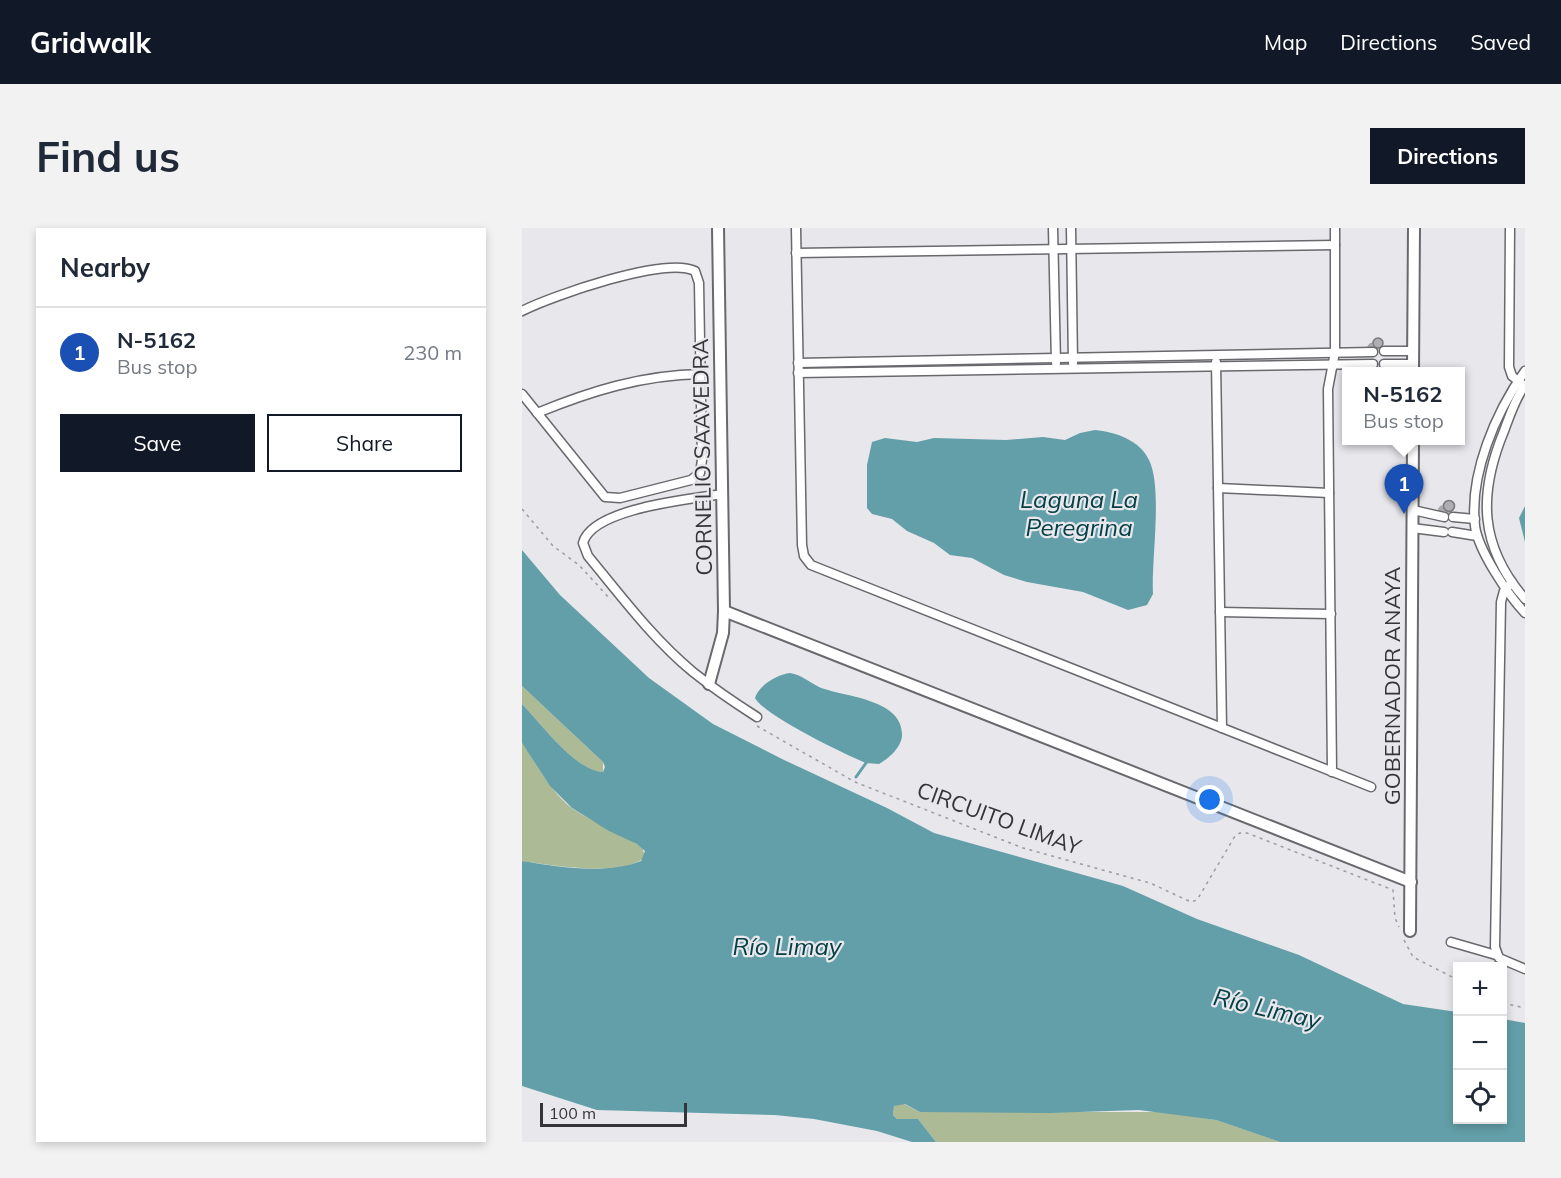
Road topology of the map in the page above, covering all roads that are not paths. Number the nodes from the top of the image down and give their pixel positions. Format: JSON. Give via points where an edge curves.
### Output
{"nodes":[{"id":1,"x":718,"y":228,"type":"edge"},
{"id":2,"x":796,"y":228,"type":"edge"},
{"id":3,"x":1053,"y":228,"type":"edge"},
{"id":4,"x":1071,"y":228,"type":"edge"},
{"id":5,"x":1335,"y":228,"type":"edge"},
{"id":6,"x":1414,"y":228,"type":"edge"},
{"id":7,"x":1510,"y":228,"type":"edge"},
{"id":8,"x":1335,"y":245,"type":"junction"},
{"id":9,"x":1053,"y":249,"type":"junction"},
{"id":10,"x":1071,"y":249,"type":"junction"},
{"id":11,"x":796,"y":253,"type":"junction"},
{"id":12,"x":522,"y":311,"type":"edge"},
{"id":13,"x":1384,"y":351,"type":"dead end"},
{"id":14,"x":1413,"y":351,"type":"junction"},
{"id":15,"x":1335,"y":352,"type":"junction"},
{"id":16,"x":1373,"y":352,"type":"dead end"},
{"id":17,"x":1216,"y":355,"type":"junction"},
{"id":18,"x":1056,"y":358,"type":"junction"},
{"id":19,"x":1073,"y":358,"type":"junction"},
{"id":20,"x":798,"y":363,"type":"junction"},
{"id":21,"x":1373,"y":364,"type":"dead end"},
{"id":22,"x":1384,"y":364,"type":"dead end"},
{"id":23,"x":1333,"y":365,"type":"junction"},
{"id":24,"x":1216,"y":367,"type":"junction"},
{"id":25,"x":1406,"y":367,"type":"edge"},
{"id":26,"x":1413,"y":367,"type":"edge"},
{"id":27,"x":1056,"y":369,"type":"junction"},
{"id":28,"x":1073,"y":369,"type":"junction"},
{"id":29,"x":1525,"y":371,"type":"edge"},
{"id":30,"x":798,"y":373,"type":"junction"},
{"id":31,"x":701,"y":374,"type":"junction"},
{"id":32,"x":1523,"y":384,"type":"edge"},
{"id":33,"x":522,"y":394,"type":"edge"},
{"id":34,"x":537,"y":413,"type":"junction"},
{"id":35,"x":1413,"y":445,"type":"edge"},
{"id":36,"x":1218,"y":488,"type":"junction"},
{"id":37,"x":1329,"y":493,"type":"junction"},
{"id":38,"x":722,"y":494,"type":"junction"},
{"id":39,"x":1413,"y":510,"type":"junction"},
{"id":40,"x":1475,"y":519,"type":"junction"},
{"id":41,"x":1412,"y":528,"type":"junction"},
{"id":42,"x":1477,"y":536,"type":"junction"},
{"id":43,"x":1509,"y":585,"type":"junction"},
{"id":44,"x":1525,"y":599,"type":"edge"},
{"id":45,"x":724,"y":611,"type":"junction"},
{"id":46,"x":1220,"y":612,"type":"junction"},
{"id":47,"x":1525,"y":613,"type":"edge"},
{"id":48,"x":1331,"y":614,"type":"junction"},
{"id":49,"x":709,"y":684,"type":"junction"},
{"id":50,"x":756,"y":721,"type":"road end"},
{"id":51,"x":1222,"y":728,"type":"junction"},
{"id":52,"x":1332,"y":772,"type":"junction"},
{"id":53,"x":1371,"y":787,"type":"dead end"},
{"id":54,"x":1411,"y":882,"type":"junction"},
{"id":55,"x":1404,"y":932,"type":"road end"},
{"id":56,"x":1451,"y":942,"type":"dead end"},
{"id":57,"x":1496,"y":955,"type":"junction"},
{"id":58,"x":1525,"y":969,"type":"edge"}],
"edges":[{"from":1,"to":38,"type":"street","name":"CORNELIO SAAVEDRA"},
{"from":2,"to":11,"type":"street"},
{"from":3,"to":9,"type":"street"},
{"from":4,"to":10,"type":"street"},
{"from":5,"to":8,"type":"street"},
{"from":6,"to":14,"type":"street"},
{"from":7,"to":32,"type":"street","via":[[1509,367]]},
{"from":8,"to":10,"type":"street"},
{"from":8,"to":15,"type":"street"},
{"from":9,"to":10,"type":"street"},
{"from":9,"to":11,"type":"street"},
{"from":9,"to":18,"type":"street"},
{"from":10,"to":19,"type":"street"},
{"from":11,"to":20,"type":"street"},
{"from":12,"to":31,"type":"street","via":[[631,273],[691,269],[699,283]]},
{"from":13,"to":14,"type":"street"},
{"from":14,"to":26,"type":"street"},
{"from":15,"to":16,"type":"street"},
{"from":15,"to":17,"type":"street"},
{"from":15,"to":23,"type":"street"},
{"from":17,"to":19,"type":"street"},
{"from":17,"to":24,"type":"street"},
{"from":18,"to":19,"type":"street"},
{"from":18,"to":20,"type":"street"},
{"from":18,"to":27,"type":"street"},
{"from":19,"to":28,"type":"street"},
{"from":20,"to":30,"type":"street"},
{"from":21,"to":23,"type":"street"},
{"from":22,"to":25,"type":"street"},
{"from":23,"to":24,"type":"street"},
{"from":23,"to":37,"type":"street","via":[[1328,388]]},
{"from":24,"to":28,"type":"street"},
{"from":24,"to":36,"type":"street"},
{"from":27,"to":28,"type":"street"},
{"from":27,"to":30,"type":"street"},
{"from":29,"to":32,"type":"street"},
{"from":30,"to":51,"type":"street","via":[[802,545],[811,565]]},
{"from":31,"to":34,"type":"street","via":[[646,377]]},
{"from":31,"to":34,"type":"street","via":[[700,473],[691,480],[620,498],[601,494]]},
{"from":32,"to":40,"type":"street","via":[[1500,415],[1482,466]]},
{"from":32,"to":43,"type":"street","via":[[1497,450],[1485,505],[1491,540]]},
{"from":33,"to":34,"type":"street"},
{"from":35,"to":39,"type":"street","name":"GOBERNADOR ANAYA"},
{"from":36,"to":37,"type":"street"},
{"from":36,"to":46,"type":"street"},
{"from":37,"to":48,"type":"street"},
{"from":38,"to":45,"type":"street","name":"CORNELIO SAAVEDRA"},
{"from":38,"to":49,"type":"street","via":[[626,512],[589,534],[584,543],[588,556],[644,623]]},
{"from":39,"to":40,"type":"street"},
{"from":39,"to":41,"type":"street","name":"GOBERNADOR ANAYA"},
{"from":40,"to":42,"type":"street"},
{"from":41,"to":42,"type":"street"},
{"from":41,"to":54,"type":"street","name":"GOBERNADOR ANAYA"},
{"from":42,"to":43,"type":"street"},
{"from":43,"to":44,"type":"street"},
{"from":43,"to":47,"type":"street"},
{"from":43,"to":57,"type":"street","via":[[1501,602]]},
{"from":45,"to":49,"type":"street","name":"CORNELIO SAAVEDRA","via":[[723,633]]},
{"from":45,"to":54,"type":"street"},
{"from":46,"to":48,"type":"street"},
{"from":46,"to":51,"type":"street"},
{"from":48,"to":52,"type":"street"},
{"from":49,"to":50,"type":"street"},
{"from":51,"to":52,"type":"street"},
{"from":52,"to":53,"type":"street"},
{"from":54,"to":55,"type":"street","name":"GOBERNADOR ANAYA"},
{"from":56,"to":57,"type":"street"},
{"from":57,"to":58,"type":"street"}]}
